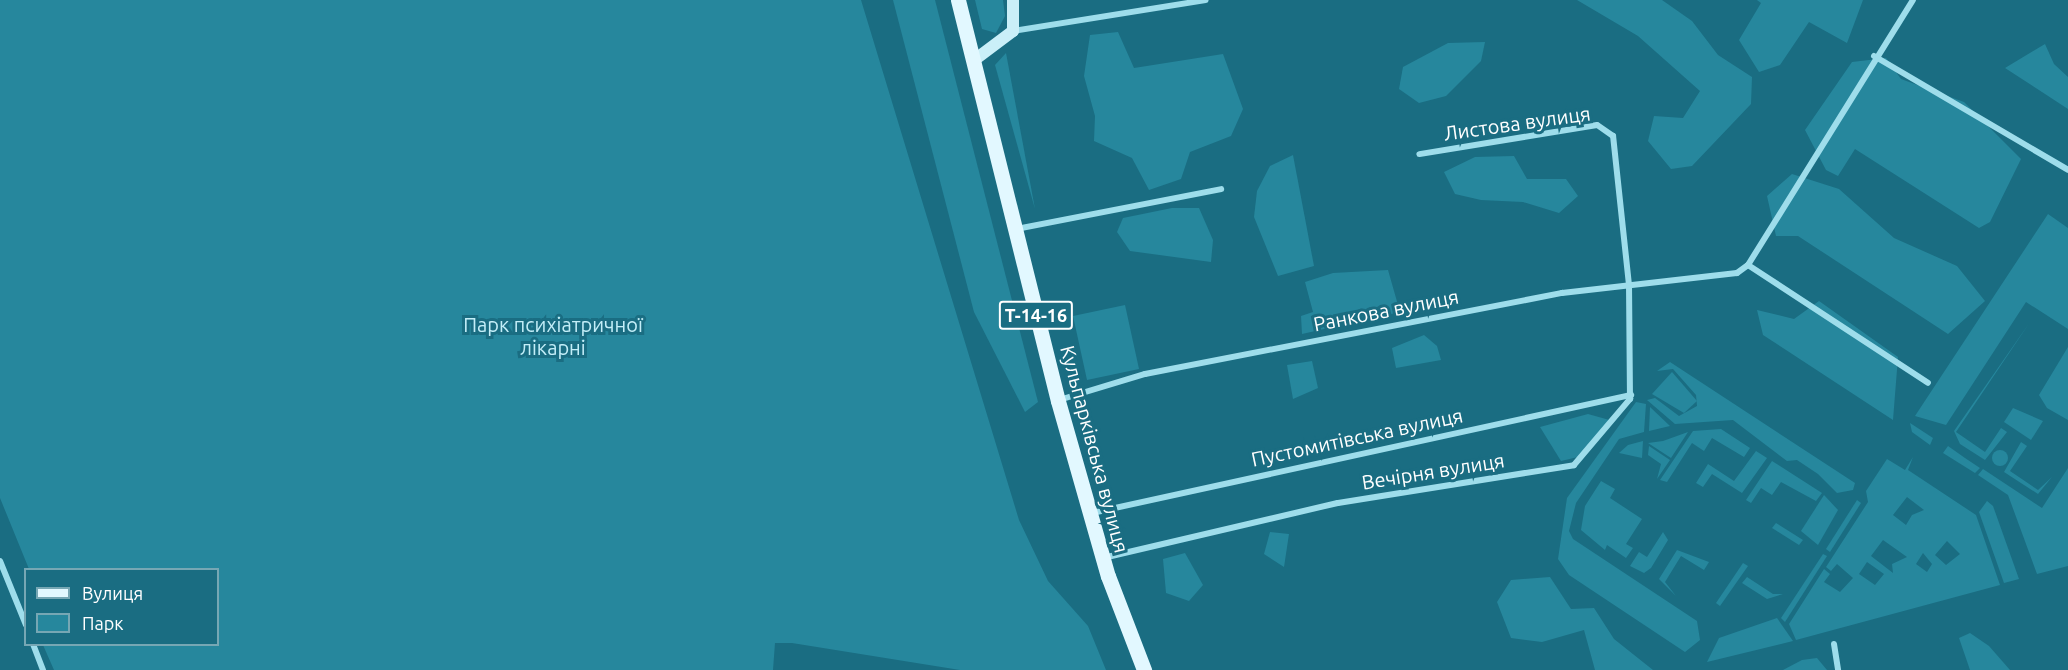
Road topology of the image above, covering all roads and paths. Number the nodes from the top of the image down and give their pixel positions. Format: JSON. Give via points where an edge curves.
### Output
{"nodes":[{"id":1,"x":958,"y":0,"type":"edge"},
{"id":2,"x":1013,"y":0,"type":"edge"},
{"id":3,"x":1206,"y":0,"type":"edge"},
{"id":4,"x":1912,"y":0,"type":"edge"},
{"id":5,"x":1013,"y":31,"type":"junction"},
{"id":6,"x":1875,"y":56,"type":"junction"},
{"id":7,"x":973,"y":61,"type":"junction"},
{"id":8,"x":1419,"y":154,"type":"dead end"},
{"id":9,"x":2068,"y":170,"type":"edge"},
{"id":10,"x":1221,"y":189,"type":"dead end"},
{"id":11,"x":1014,"y":229,"type":"junction"},
{"id":12,"x":1748,"y":265,"type":"junction"},
{"id":13,"x":1629,"y":285,"type":"junction"},
{"id":14,"x":1928,"y":383,"type":"dead end"},
{"id":15,"x":1631,"y":395,"type":"junction"},
{"id":16,"x":1058,"y":401,"type":"junction"},
{"id":17,"x":1091,"y":513,"type":"junction"},
{"id":18,"x":1103,"y":558,"type":"junction"},
{"id":19,"x":0,"y":561,"type":"edge"},
{"id":20,"x":24,"y":620,"type":"edge"},
{"id":21,"x":1834,"y":644,"type":"dead end"},
{"id":22,"x":33,"y":646,"type":"edge"},
{"id":23,"x":43,"y":670,"type":"edge"},
{"id":24,"x":1144,"y":670,"type":"edge"},
{"id":25,"x":1838,"y":670,"type":"edge"}],
"edges":[{"from":1,"to":7,"type":"main road","name":"Кульпарківська вулиця","number":"Т-14-16"},
{"from":2,"to":5,"type":"street"},
{"from":3,"to":5,"type":"street"},
{"from":4,"to":6,"type":"street"},
{"from":5,"to":7,"type":"street"},
{"from":6,"to":9,"type":"street"},
{"from":6,"to":12,"type":"street"},
{"from":7,"to":11,"type":"main road","name":"Кульпарківська вулиця","number":"Т-14-16"},
{"from":8,"to":13,"type":"street","name":"Листова вулиця","via":[[1597,125],[1613,136]]},
{"from":10,"to":11,"type":"street"},
{"from":11,"to":16,"type":"main road","name":"Кульпарківська вулиця","number":"Т-14-16"},
{"from":12,"to":13,"type":"street","name":"Ранкова вулиця","via":[[1725,275]]},
{"from":12,"to":14,"type":"street"},
{"from":13,"to":15,"type":"street"},
{"from":13,"to":16,"type":"street","name":"Ранкова вулиця","via":[[1145,374]]},
{"from":15,"to":17,"type":"street","name":"Пустомитівська вулиця"},
{"from":15,"to":18,"type":"street","name":"Вечірня вулиця","via":[[1574,465],[1338,503]]},
{"from":16,"to":17,"type":"main road","name":"Кульпарківська вулиця","number":"Т-14-16"},
{"from":17,"to":18,"type":"main road","name":"Кульпарківська вулиця","number":"Т-14-16"},
{"from":18,"to":24,"type":"main road","name":"Кульпарківська вулиця","number":"Т-14-16"},
{"from":19,"to":20,"type":"street"},
{"from":21,"to":25,"type":"street"},
{"from":22,"to":23,"type":"street"}]}
